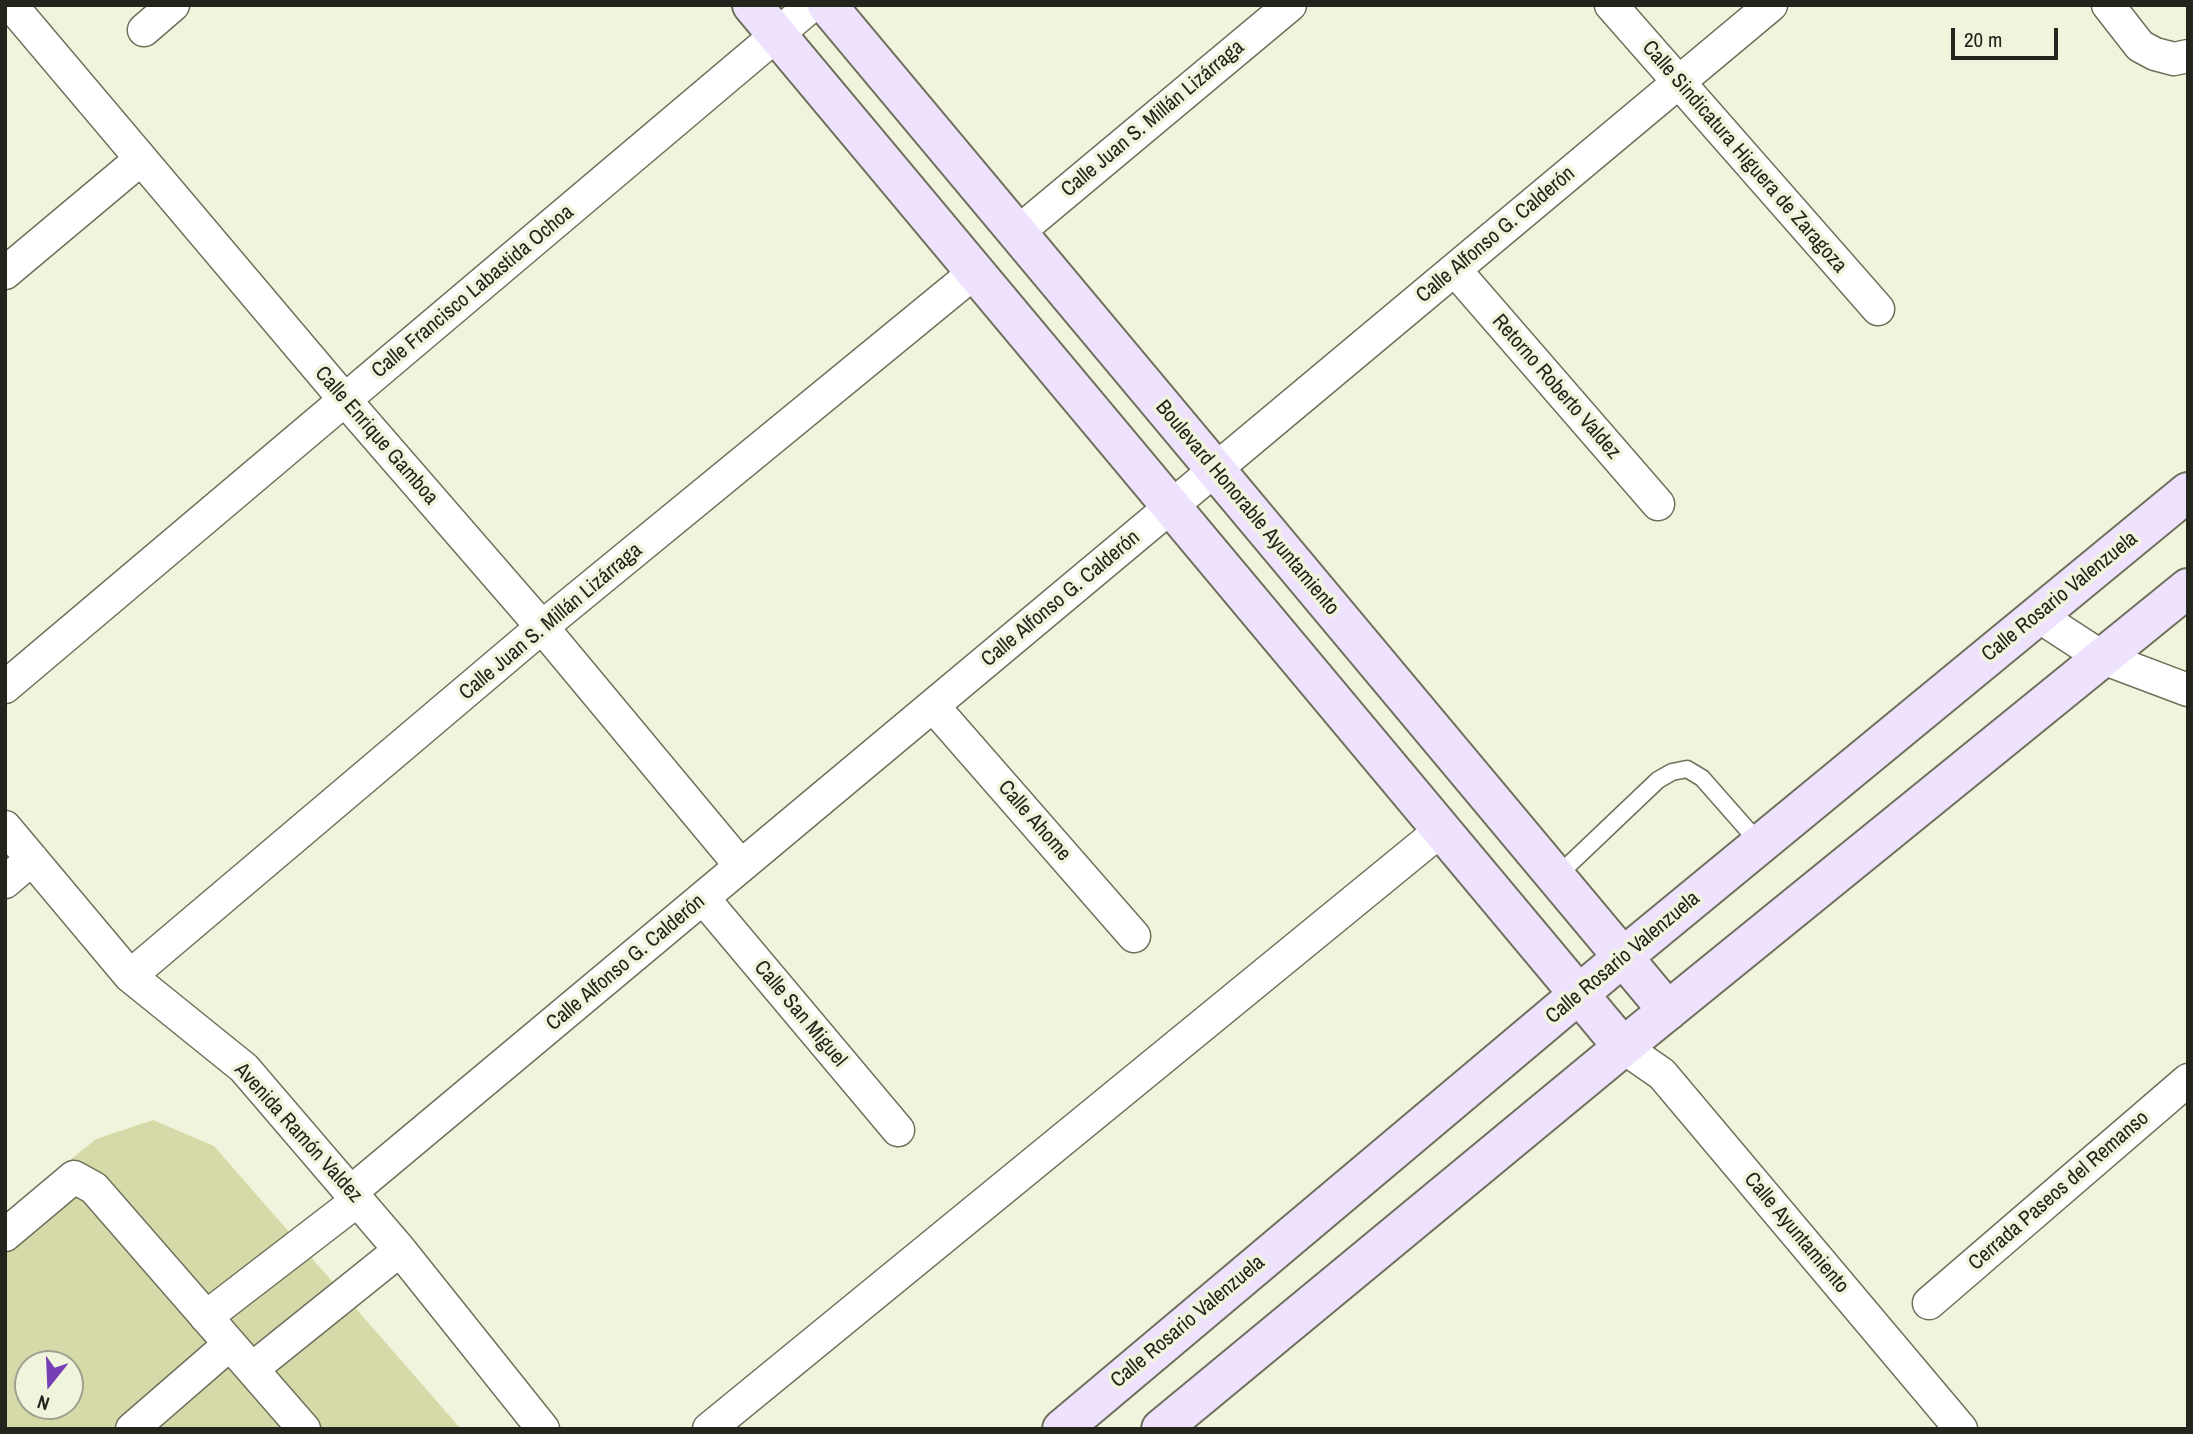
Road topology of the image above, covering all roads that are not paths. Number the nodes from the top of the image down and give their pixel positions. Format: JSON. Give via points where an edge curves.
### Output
{"nodes":[{"id":1,"x":11,"y":5,"type":"edge"},
{"id":2,"x":173,"y":5,"type":"edge"},
{"id":3,"x":752,"y":5,"type":"edge"},
{"id":4,"x":812,"y":5,"type":"edge"},
{"id":5,"x":827,"y":5,"type":"edge"},
{"id":6,"x":1290,"y":5,"type":"edge"},
{"id":7,"x":1611,"y":5,"type":"edge"},
{"id":8,"x":1770,"y":5,"type":"edge"},
{"id":9,"x":2108,"y":5,"type":"edge"},
{"id":10,"x":144,"y":30,"type":"dead end"},
{"id":11,"x":777,"y":35,"type":"junction"},
{"id":12,"x":2188,"y":56,"type":"edge"},
{"id":13,"x":1678,"y":82,"type":"junction"},
{"id":14,"x":141,"y":159,"type":"junction"},
{"id":15,"x":1017,"y":233,"type":"junction"},
{"id":16,"x":1455,"y":270,"type":"junction"},
{"id":17,"x":975,"y":272,"type":"junction"},
{"id":18,"x":5,"y":274,"type":"edge"},
{"id":19,"x":1878,"y":309,"type":"dead end"},
{"id":20,"x":345,"y":400,"type":"junction"},
{"id":21,"x":1215,"y":470,"type":"junction"},
{"id":22,"x":2187,"y":496,"type":"edge"},
{"id":23,"x":1658,"y":504,"type":"dead end"},
{"id":24,"x":1171,"y":507,"type":"junction"},
{"id":25,"x":2188,"y":588,"type":"edge"},
{"id":26,"x":2037,"y":615,"type":"junction"},
{"id":27,"x":542,"y":628,"type":"junction"},
{"id":28,"x":2104,"y":658,"type":"junction"},
{"id":29,"x":5,"y":687,"type":"edge"},
{"id":30,"x":2188,"y":690,"type":"edge"},
{"id":31,"x":933,"y":706,"type":"junction"},
{"id":32,"x":5,"y":827,"type":"edge"},
{"id":33,"x":1441,"y":830,"type":"junction"},
{"id":34,"x":1761,"y":845,"type":"junction"},
{"id":35,"x":32,"y":859,"type":"junction"},
{"id":36,"x":741,"y":866,"type":"junction"},
{"id":37,"x":1556,"y":877,"type":"junction"},
{"id":38,"x":5,"y":882,"type":"edge"},
{"id":39,"x":703,"y":898,"type":"junction"},
{"id":40,"x":1134,"y":936,"type":"dead end"},
{"id":41,"x":1623,"y":957,"type":"junction"},
{"id":42,"x":130,"y":976,"type":"junction"},
{"id":43,"x":1578,"y":995,"type":"junction"},
{"id":44,"x":1668,"y":1012,"type":"junction"},
{"id":45,"x":1623,"y":1047,"type":"junction"},
{"id":46,"x":2188,"y":1080,"type":"edge"},
{"id":47,"x":898,"y":1130,"type":"dead end"},
{"id":48,"x":355,"y":1196,"type":"junction"},
{"id":49,"x":5,"y":1235,"type":"edge"},
{"id":50,"x":400,"y":1250,"type":"junction"},
{"id":51,"x":1929,"y":1303,"type":"dead end"},
{"id":52,"x":206,"y":1317,"type":"junction"},
{"id":53,"x":230,"y":1344,"type":"junction"},
{"id":54,"x":252,"y":1369,"type":"junction"},
{"id":55,"x":1948,"y":1424,"type":"edge"},
{"id":56,"x":132,"y":1429,"type":"edge"},
{"id":57,"x":304,"y":1429,"type":"edge"},
{"id":58,"x":543,"y":1429,"type":"edge"},
{"id":59,"x":709,"y":1429,"type":"edge"},
{"id":60,"x":1062,"y":1429,"type":"edge"},
{"id":61,"x":1161,"y":1429,"type":"edge"}],
"edges":[{"from":1,"to":14,"type":"street","name":"Calle Enrique Gamboa"},
{"from":2,"to":10,"type":"street"},
{"from":3,"to":11,"type":"main road"},
{"from":4,"to":11,"type":"street","name":"Calle Francisco Labastida Ochoa"},
{"from":5,"to":15,"type":"main road","name":"Boulevard Honorable Ayuntamiento"},
{"from":6,"to":15,"type":"street","name":"Calle Juan S. Millán Lizárraga"},
{"from":7,"to":13,"type":"street","name":"Calle Sindicatura Higuera de Zaragoza"},
{"from":8,"to":13,"type":"street","name":"Calle Alfonso G. Calderón"},
{"from":9,"to":12,"type":"street","via":[[2140,46],[2174,59]]},
{"from":11,"to":17,"type":"main road"},
{"from":11,"to":20,"type":"street","name":"Calle Francisco Labastida Ochoa"},
{"from":13,"to":16,"type":"street","name":"Calle Alfonso G. Calderón"},
{"from":13,"to":19,"type":"street","name":"Calle Sindicatura Higuera de Zaragoza"},
{"from":14,"to":18,"type":"street"},
{"from":14,"to":20,"type":"street","name":"Calle Enrique Gamboa"},
{"from":15,"to":21,"type":"main road","name":"Boulevard Honorable Ayuntamiento"},
{"from":16,"to":21,"type":"street","name":"Calle Alfonso G. Calderón"},
{"from":16,"to":23,"type":"street","name":"Retorno Roberto Valdez"},
{"from":17,"to":24,"type":"main road"},
{"from":17,"to":27,"type":"street","name":"Calle Juan S. Millán Lizárraga"},
{"from":20,"to":27,"type":"street","name":"Calle Enrique Gamboa"},
{"from":20,"to":29,"type":"street","name":"Calle Francisco Labastida Ochoa"},
{"from":21,"to":24,"type":"street","name":"Calle Alfonso G. Calderón"},
{"from":21,"to":37,"type":"main road","name":"Boulevard Honorable Ayuntamiento"},
{"from":22,"to":26,"type":"main road","name":"Calle Rosario Valenzuela"},
{"from":24,"to":31,"type":"street","name":"Calle Alfonso G. Calderón"},
{"from":24,"to":33,"type":"main road"},
{"from":25,"to":28,"type":"main road"},
{"from":26,"to":28,"type":"street"},
{"from":26,"to":34,"type":"main road","name":"Calle Rosario Valenzuela"},
{"from":27,"to":36,"type":"street","name":"Calle Enrique Gamboa"},
{"from":27,"to":42,"type":"street","name":"Calle Juan S. Millán Lizárraga"},
{"from":28,"to":30,"type":"street"},
{"from":28,"to":44,"type":"main road"},
{"from":31,"to":36,"type":"street","name":"Calle Alfonso G. Calderón"},
{"from":31,"to":40,"type":"street","name":"Calle Ahome"},
{"from":32,"to":35,"type":"street","name":"Avenida Ramón Valdez"},
{"from":33,"to":43,"type":"main road"},
{"from":33,"to":59,"type":"street"},
{"from":34,"to":37,"type":"lane","via":[[1702,778],[1687,769],[1658,780]]},
{"from":34,"to":41,"type":"main road","name":"Calle Rosario Valenzuela"},
{"from":35,"to":38,"type":"street"},
{"from":35,"to":42,"type":"street","name":"Avenida Ramón Valdez"},
{"from":36,"to":39,"type":"street","name":"Calle Alfonso G. Calderón"},
{"from":37,"to":41,"type":"main road","name":"Boulevard Honorable Ayuntamiento"},
{"from":39,"to":47,"type":"street","name":"Calle San Miguel"},
{"from":39,"to":48,"type":"street","name":"Calle Alfonso G. Calderón"},
{"from":41,"to":43,"type":"main road","name":"Calle Rosario Valenzuela"},
{"from":41,"to":44,"type":"main road","name":"Boulevard Honorable Ayuntamiento"},
{"from":42,"to":48,"type":"street","name":"Avenida Ramón Valdez","via":[[244,1068]]},
{"from":43,"to":45,"type":"main road"},
{"from":43,"to":60,"type":"main road","name":"Calle Rosario Valenzuela"},
{"from":44,"to":45,"type":"main road"},
{"from":45,"to":55,"type":"street","name":"Calle Ayuntamiento","via":[[1662,1074]]},
{"from":45,"to":61,"type":"main road"},
{"from":46,"to":51,"type":"street","name":"Cerrada Paseos del Remanso"},
{"from":48,"to":50,"type":"street","name":"Avenida Ramón Valdez"},
{"from":48,"to":52,"type":"street","name":"Calle Alfonso G. Calderón"},
{"from":49,"to":52,"type":"street","via":[[74,1177],[94,1188]]},
{"from":50,"to":54,"type":"street"},
{"from":50,"to":58,"type":"street","name":"Avenida Ramón Valdez"},
{"from":52,"to":53,"type":"street"},
{"from":53,"to":54,"type":"street"},
{"from":53,"to":56,"type":"street"},
{"from":54,"to":57,"type":"street"}]}
